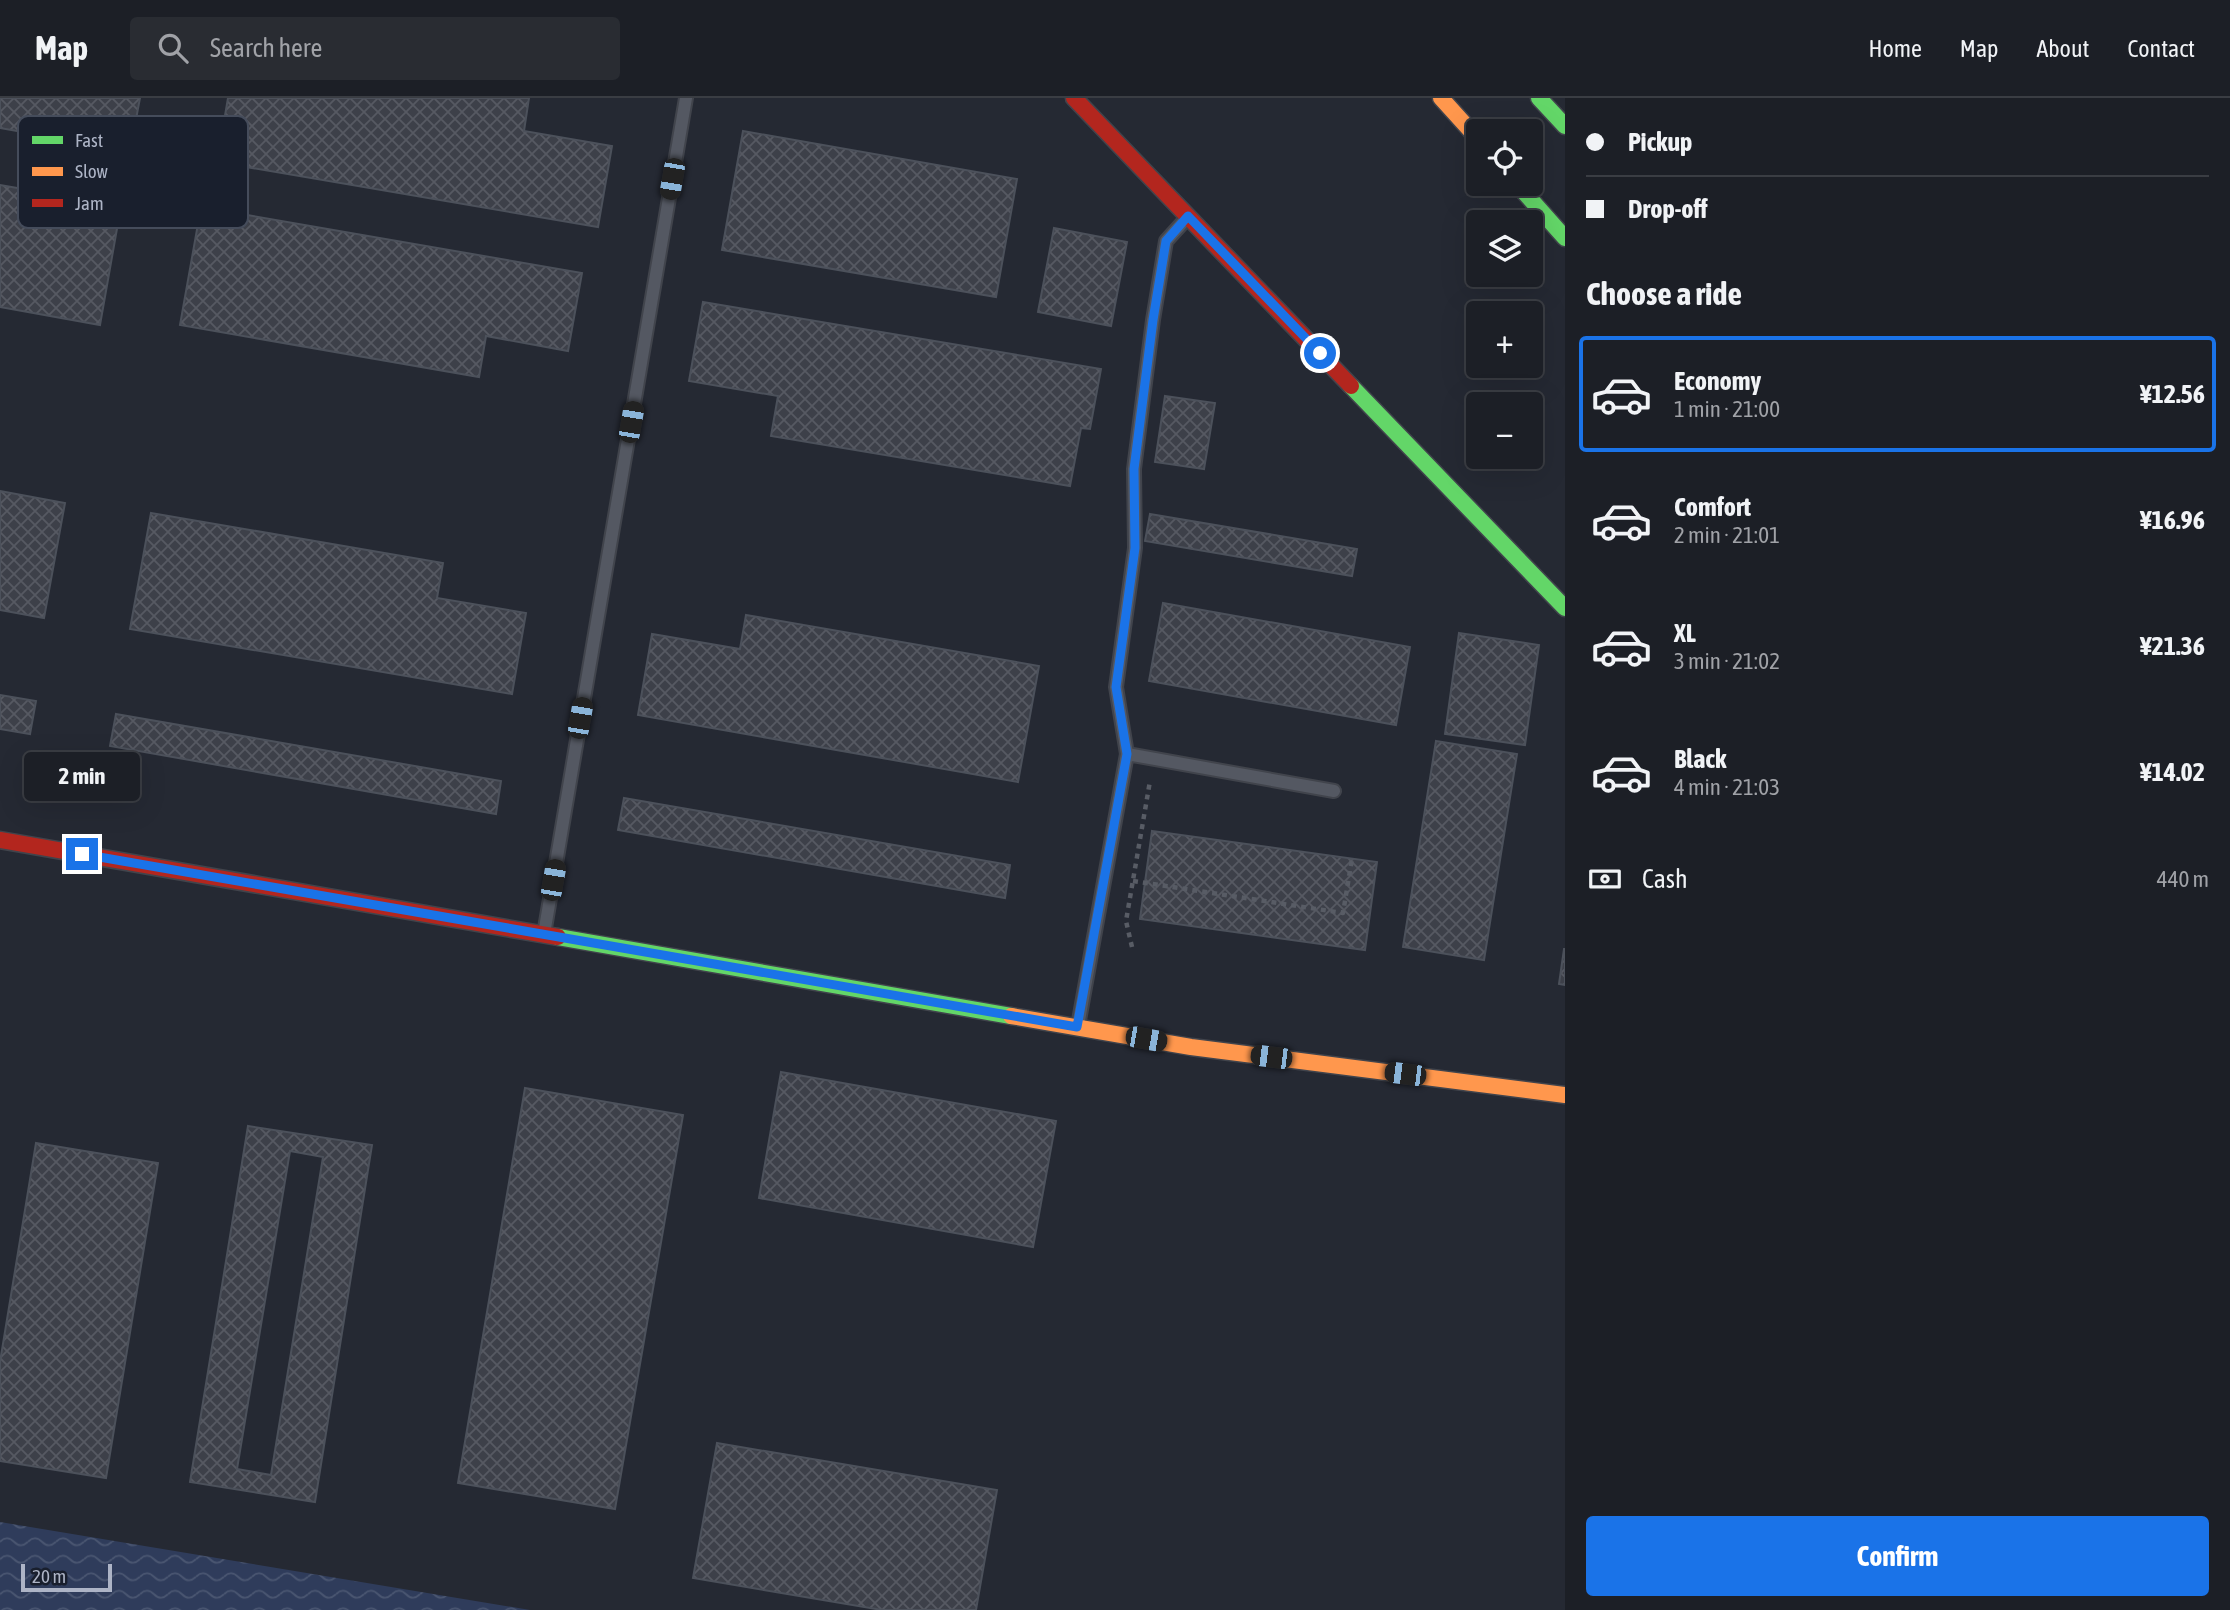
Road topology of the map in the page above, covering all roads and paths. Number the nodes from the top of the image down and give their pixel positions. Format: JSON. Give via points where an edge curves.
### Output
{"nodes":[{"id":1,"x":686,"y":98,"type":"edge"},
{"id":2,"x":1074,"y":98,"type":"edge"},
{"id":3,"x":1441,"y":98,"type":"edge"},
{"id":4,"x":1539,"y":98,"type":"edge"},
{"id":5,"x":1466,"y":126,"type":"edge"},
{"id":6,"x":1565,"y":126,"type":"edge"},
{"id":7,"x":1528,"y":196,"type":"edge"},
{"id":8,"x":1188,"y":216,"type":"junction"},
{"id":9,"x":1565,"y":238,"type":"edge"},
{"id":10,"x":1565,"y":607,"type":"edge"},
{"id":11,"x":1127,"y":754,"type":"junction"},
{"id":12,"x":1150,"y":781,"type":"dead end"},
{"id":13,"x":1334,"y":791,"type":"dead end"},
{"id":14,"x":0,"y":840,"type":"edge"},
{"id":15,"x":1352,"y":859,"type":"dead end"},
{"id":16,"x":1132,"y":881,"type":"junction"},
{"id":17,"x":544,"y":934,"type":"junction"},
{"id":18,"x":1132,"y":947,"type":"dead end"},
{"id":19,"x":1077,"y":1027,"type":"junction"},
{"id":20,"x":1565,"y":1095,"type":"edge"}],
"edges":[{"from":1,"to":17,"type":"lane"},
{"from":2,"to":8,"type":"main road"},
{"from":3,"to":5,"type":"main road"},
{"from":4,"to":6,"type":"main road"},
{"from":7,"to":9,"type":"main road"},
{"from":8,"to":10,"type":"main road"},
{"from":8,"to":11,"type":"lane","via":[[1166,241],[1134,469],[1135,548],[1116,687]]},
{"from":11,"to":13,"type":"lane"},
{"from":11,"to":19,"type":"lane"},
{"from":12,"to":16,"type":"path"},
{"from":14,"to":17,"type":"main road"},
{"from":15,"to":16,"type":"path","via":[[1343,913]]},
{"from":16,"to":18,"type":"path","via":[[1126,921]]},
{"from":17,"to":19,"type":"main road"},
{"from":19,"to":20,"type":"main road","via":[[1191,1047]]}]}
